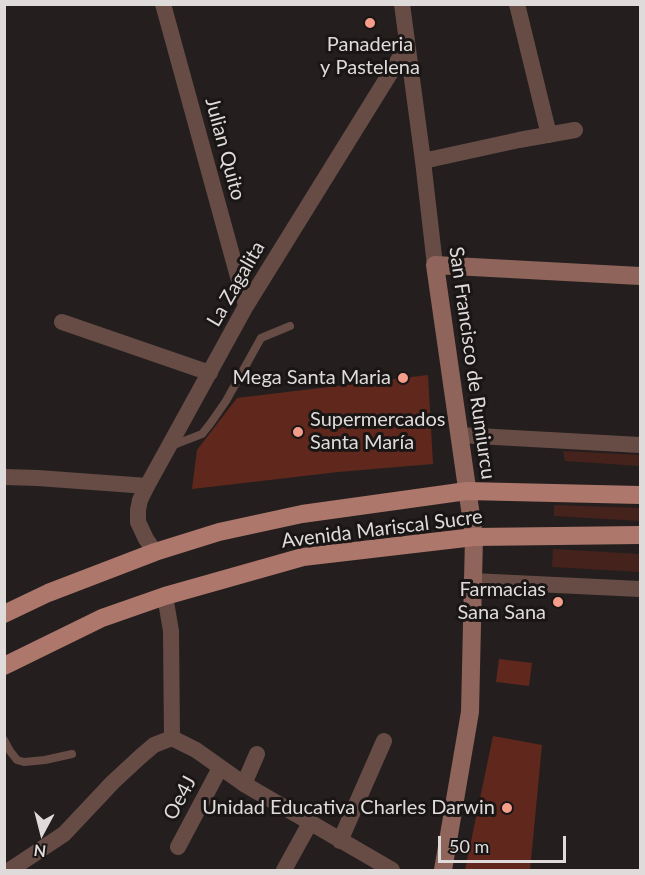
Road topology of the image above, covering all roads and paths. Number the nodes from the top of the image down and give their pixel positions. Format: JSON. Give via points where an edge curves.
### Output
{"nodes":[{"id":1,"x":163,"y":4,"type":"edge"},
{"id":2,"x":402,"y":4,"type":"edge"},
{"id":3,"x":517,"y":4,"type":"edge"},
{"id":4,"x":407,"y":46,"type":"junction"},
{"id":5,"x":575,"y":130,"type":"dead end"},
{"id":6,"x":549,"y":135,"type":"junction"},
{"id":7,"x":423,"y":161,"type":"junction"},
{"id":8,"x":435,"y":265,"type":"junction"},
{"id":9,"x":640,"y":276,"type":"edge"},
{"id":10,"x":246,"y":306,"type":"junction"},
{"id":11,"x":62,"y":322,"type":"dead end"},
{"id":12,"x":290,"y":326,"type":"dead end"},
{"id":13,"x":210,"y":373,"type":"junction"},
{"id":14,"x":459,"y":435,"type":"junction"},
{"id":15,"x":640,"y":445,"type":"edge"},
{"id":16,"x":168,"y":447,"type":"junction"},
{"id":17,"x":4,"y":477,"type":"edge"},
{"id":18,"x":147,"y":486,"type":"junction"},
{"id":19,"x":467,"y":491,"type":"junction"},
{"id":20,"x":640,"y":495,"type":"edge"},
{"id":21,"x":640,"y":535,"type":"edge"},
{"id":22,"x":474,"y":537,"type":"junction"},
{"id":23,"x":155,"y":552,"type":"junction"},
{"id":24,"x":472,"y":581,"type":"junction"},
{"id":25,"x":640,"y":589,"type":"edge"},
{"id":26,"x":165,"y":596,"type":"junction"},
{"id":27,"x":4,"y":614,"type":"edge"},
{"id":28,"x":4,"y":666,"type":"edge"},
{"id":29,"x":172,"y":738,"type":"junction"},
{"id":30,"x":4,"y":740,"type":"edge"},
{"id":31,"x":384,"y":741,"type":"dead end"},
{"id":32,"x":72,"y":754,"type":"dead end"},
{"id":33,"x":257,"y":754,"type":"dead end"},
{"id":34,"x":220,"y":768,"type":"junction"},
{"id":35,"x":244,"y":784,"type":"junction"},
{"id":36,"x":310,"y":823,"type":"junction"},
{"id":37,"x":340,"y":841,"type":"junction"},
{"id":38,"x":178,"y":847,"type":"dead end"},
{"id":39,"x":7,"y":870,"type":"edge"},
{"id":40,"x":284,"y":870,"type":"edge"},
{"id":41,"x":392,"y":870,"type":"edge"},
{"id":42,"x":443,"y":870,"type":"edge"}],
"edges":[{"from":1,"to":10,"type":"street","name":"Julian Quito"},
{"from":2,"to":4,"type":"street","name":"San Francisco de Rumiurcu"},
{"from":3,"to":6,"type":"street"},
{"from":4,"to":7,"type":"street","name":"San Francisco de Rumiurcu"},
{"from":4,"to":10,"type":"street","name":"La Zagalita"},
{"from":5,"to":6,"type":"street"},
{"from":6,"to":7,"type":"street"},
{"from":7,"to":8,"type":"street","name":"San Francisco de Rumiurcu"},
{"from":8,"to":9,"type":"street"},
{"from":8,"to":14,"type":"street","name":"San Francisco de Rumiurcu"},
{"from":10,"to":13,"type":"street","name":"La Zagalita"},
{"from":11,"to":13,"type":"street"},
{"from":12,"to":16,"type":"lane","via":[[261,338],[226,401],[202,434]]},
{"from":13,"to":16,"type":"street","name":"La Zagalita"},
{"from":14,"to":15,"type":"street"},
{"from":14,"to":19,"type":"street","name":"San Francisco de Rumiurcu"},
{"from":16,"to":18,"type":"street","name":"La Zagalita"},
{"from":17,"to":18,"type":"street"},
{"from":18,"to":23,"type":"street","name":"La Zagalita","via":[[138,522]]},
{"from":19,"to":20,"type":"main road","name":"Avenida Mariscal Sucre"},
{"from":19,"to":22,"type":"street","name":"San Francisco de Rumiurcu"},
{"from":19,"to":23,"type":"main road","name":"Avenida Mariscal Sucre","via":[[302,514],[219,532]]},
{"from":21,"to":22,"type":"main road","name":"Avenida Mariscal Sucre"},
{"from":22,"to":24,"type":"street","name":"San Francisco de Rumiurcu"},
{"from":22,"to":26,"type":"main road","name":"Avenida Mariscal Sucre","via":[[303,557]]},
{"from":23,"to":27,"type":"main road","name":"Avenida Mariscal Sucre"},
{"from":24,"to":25,"type":"street"},
{"from":24,"to":42,"type":"street","name":"San Francisco de Rumiurcu","via":[[470,712]]},
{"from":26,"to":28,"type":"main road","name":"Avenida Mariscal Sucre","via":[[102,618]]},
{"from":26,"to":29,"type":"street","via":[[171,631]]},
{"from":29,"to":34,"type":"street"},
{"from":29,"to":39,"type":"street","via":[[154,745],[140,757],[64,834]]},
{"from":30,"to":32,"type":"lane","via":[[17,760],[24,762]]},
{"from":31,"to":37,"type":"street"},
{"from":33,"to":35,"type":"street"},
{"from":34,"to":35,"type":"street"},
{"from":34,"to":38,"type":"street","name":"Oe4J"},
{"from":35,"to":36,"type":"street"},
{"from":36,"to":37,"type":"street"},
{"from":36,"to":40,"type":"street"},
{"from":37,"to":41,"type":"street"}]}
